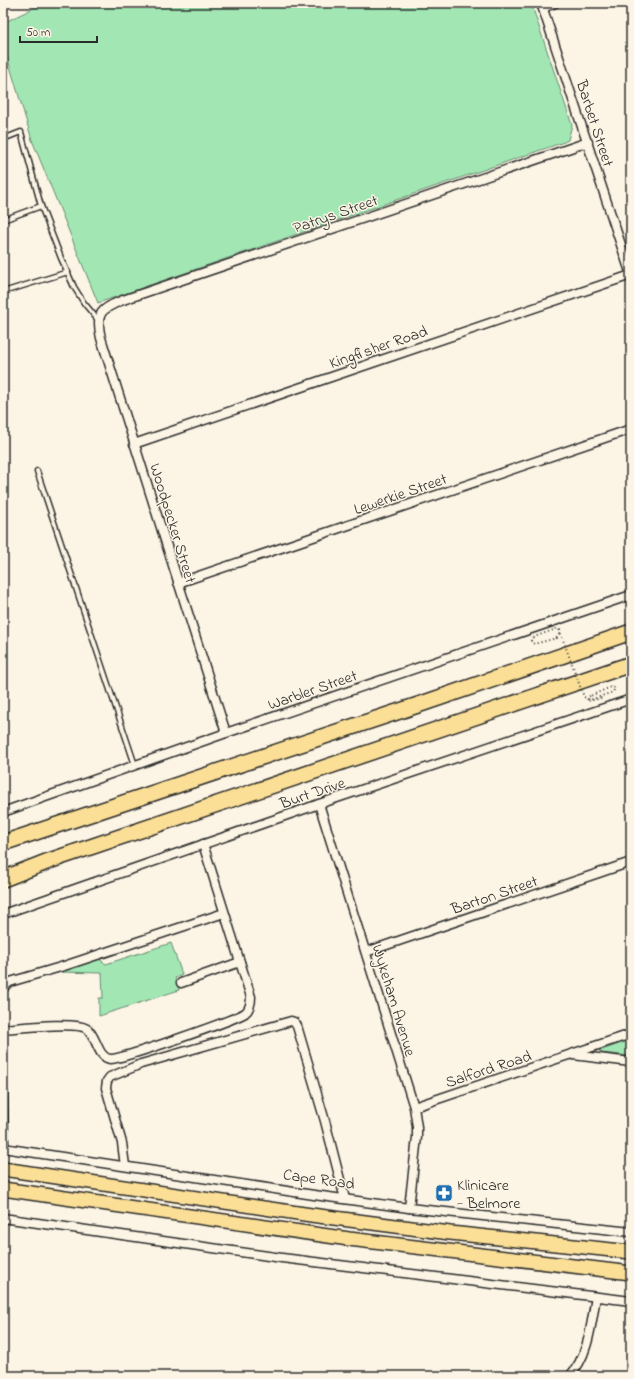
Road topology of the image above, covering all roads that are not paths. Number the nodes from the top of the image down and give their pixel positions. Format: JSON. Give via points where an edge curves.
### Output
{"nodes":[{"id":1,"x":556,"y":3,"type":"edge"},
{"id":2,"x":542,"y":6,"type":"edge"},
{"id":3,"x":3,"y":139,"type":"edge"},
{"id":4,"x":588,"y":142,"type":"junction"},
{"id":5,"x":41,"y":206,"type":"junction"},
{"id":6,"x":3,"y":220,"type":"edge"},
{"id":7,"x":68,"y":272,"type":"junction"},
{"id":8,"x":631,"y":275,"type":"edge"},
{"id":9,"x":3,"y":292,"type":"edge"},
{"id":10,"x":98,"y":320,"type":"junction"},
{"id":11,"x":631,"y":429,"type":"edge"},
{"id":12,"x":134,"y":444,"type":"junction"},
{"id":13,"x":37,"y":471,"type":"dead end"},
{"id":14,"x":178,"y":583,"type":"junction"},
{"id":15,"x":631,"y":595,"type":"edge"},
{"id":16,"x":631,"y":632,"type":"edge"},
{"id":17,"x":631,"y":664,"type":"edge"},
{"id":18,"x":631,"y":699,"type":"edge"},
{"id":19,"x":226,"y":733,"type":"junction"},
{"id":20,"x":135,"y":766,"type":"junction"},
{"id":21,"x":319,"y":804,"type":"junction"},
{"id":22,"x":3,"y":812,"type":"edge"},
{"id":23,"x":3,"y":843,"type":"edge"},
{"id":24,"x":203,"y":844,"type":"junction"},
{"id":25,"x":631,"y":862,"type":"edge"},
{"id":26,"x":3,"y":879,"type":"edge"},
{"id":27,"x":224,"y":912,"type":"junction"},
{"id":28,"x":3,"y":914,"type":"edge"},
{"id":29,"x":366,"y":952,"type":"junction"},
{"id":30,"x":240,"y":962,"type":"junction"},
{"id":31,"x":181,"y":983,"type":"dead end"},
{"id":32,"x":3,"y":990,"type":"edge"},
{"id":33,"x":3,"y":1029,"type":"edge"},
{"id":34,"x":631,"y":1034,"type":"edge"},
{"id":35,"x":570,"y":1055,"type":"junction"},
{"id":36,"x":631,"y":1062,"type":"edge"},
{"id":37,"x":3,"y":1090,"type":"edge"},
{"id":38,"x":414,"y":1107,"type":"junction"},
{"id":39,"x":3,"y":1148,"type":"edge"},
{"id":40,"x":125,"y":1166,"type":"junction"},
{"id":41,"x":3,"y":1169,"type":"edge"},
{"id":42,"x":3,"y":1189,"type":"edge"},
{"id":43,"x":345,"y":1199,"type":"junction"},
{"id":44,"x":409,"y":1208,"type":"junction"},
{"id":45,"x":3,"y":1218,"type":"edge"},
{"id":46,"x":406,"y":1227,"type":"junction"},
{"id":47,"x":631,"y":1232,"type":"edge"},
{"id":48,"x":404,"y":1246,"type":"junction"},
{"id":49,"x":631,"y":1252,"type":"edge"},
{"id":50,"x":631,"y":1273,"type":"edge"},
{"id":51,"x":596,"y":1297,"type":"junction"},
{"id":52,"x":631,"y":1301,"type":"edge"},
{"id":53,"x":570,"y":1376,"type":"edge"}],
"edges":[{"from":1,"to":2,"type":"street"},
{"from":2,"to":4,"type":"street","name":"Barbet Street"},
{"from":3,"to":5,"type":"lane","via":[[21,132]]},
{"from":4,"to":8,"type":"street","name":"Barbet Street"},
{"from":4,"to":10,"type":"street","name":"Patrys Street","via":[[123,300],[102,310]]},
{"from":5,"to":6,"type":"lane"},
{"from":5,"to":7,"type":"lane"},
{"from":7,"to":9,"type":"lane"},
{"from":7,"to":10,"type":"lane","via":[[81,297]]},
{"from":8,"to":12,"type":"street","name":"Kingfisher Road"},
{"from":10,"to":12,"type":"street","name":"Woodpecker Street","via":[[101,338]]},
{"from":11,"to":14,"type":"street","name":"Lewerkie Street"},
{"from":12,"to":14,"type":"street","name":"Woodpecker Street"},
{"from":13,"to":20,"type":"lane"},
{"from":14,"to":19,"type":"street","name":"Woodpecker Street"},
{"from":15,"to":19,"type":"street","name":"Warbler Street"},
{"from":16,"to":23,"type":"highway","via":[[424,704]]},
{"from":17,"to":26,"type":"highway","via":[[69,854]]},
{"from":18,"to":21,"type":"street","name":"Burt Drive"},
{"from":19,"to":20,"type":"street","name":"Warbler Street"},
{"from":20,"to":22,"type":"street","name":"Warbler Street"},
{"from":21,"to":24,"type":"street","name":"Burt Drive"},
{"from":21,"to":29,"type":"street","name":"Wykeham Avenue"},
{"from":24,"to":27,"type":"street"},
{"from":24,"to":28,"type":"street","name":"Burt Drive"},
{"from":25,"to":29,"type":"street","name":"Barton Street"},
{"from":27,"to":30,"type":"street"},
{"from":27,"to":32,"type":"street","via":[[10,982]]},
{"from":29,"to":38,"type":"street","name":"Wykeham Avenue"},
{"from":30,"to":31,"type":"street"},
{"from":30,"to":33,"type":"street","via":[[251,997],[246,1012],[139,1052],[114,1059],[105,1058],[87,1028],[81,1026]]},
{"from":34,"to":35,"type":"street","name":"Salford Road"},
{"from":35,"to":36,"type":"street","name":"Salford Road"},
{"from":35,"to":38,"type":"street","name":"Salford Road"},
{"from":37,"to":39,"type":"street"},
{"from":38,"to":44,"type":"street","name":"Wykeham Avenue","via":[[418,1127]]},
{"from":39,"to":40,"type":"street","name":"Cape Road"},
{"from":40,"to":43,"type":"street","name":"Cape Road"},
{"from":40,"to":43,"type":"street","via":[[122,1143],[106,1088],[110,1077],[148,1062],[291,1021],[297,1026]]},
{"from":41,"to":46,"type":"main road"},
{"from":42,"to":48,"type":"main road"},
{"from":43,"to":44,"type":"street","name":"Cape Road"},
{"from":44,"to":47,"type":"street","name":"Cape Road"},
{"from":45,"to":51,"type":"street","via":[[282,1258]]},
{"from":46,"to":48,"type":"main road"},
{"from":46,"to":49,"type":"main road"},
{"from":48,"to":50,"type":"main road"},
{"from":51,"to":52,"type":"street"},
{"from":51,"to":53,"type":"street","via":[[583,1355]]}]}
